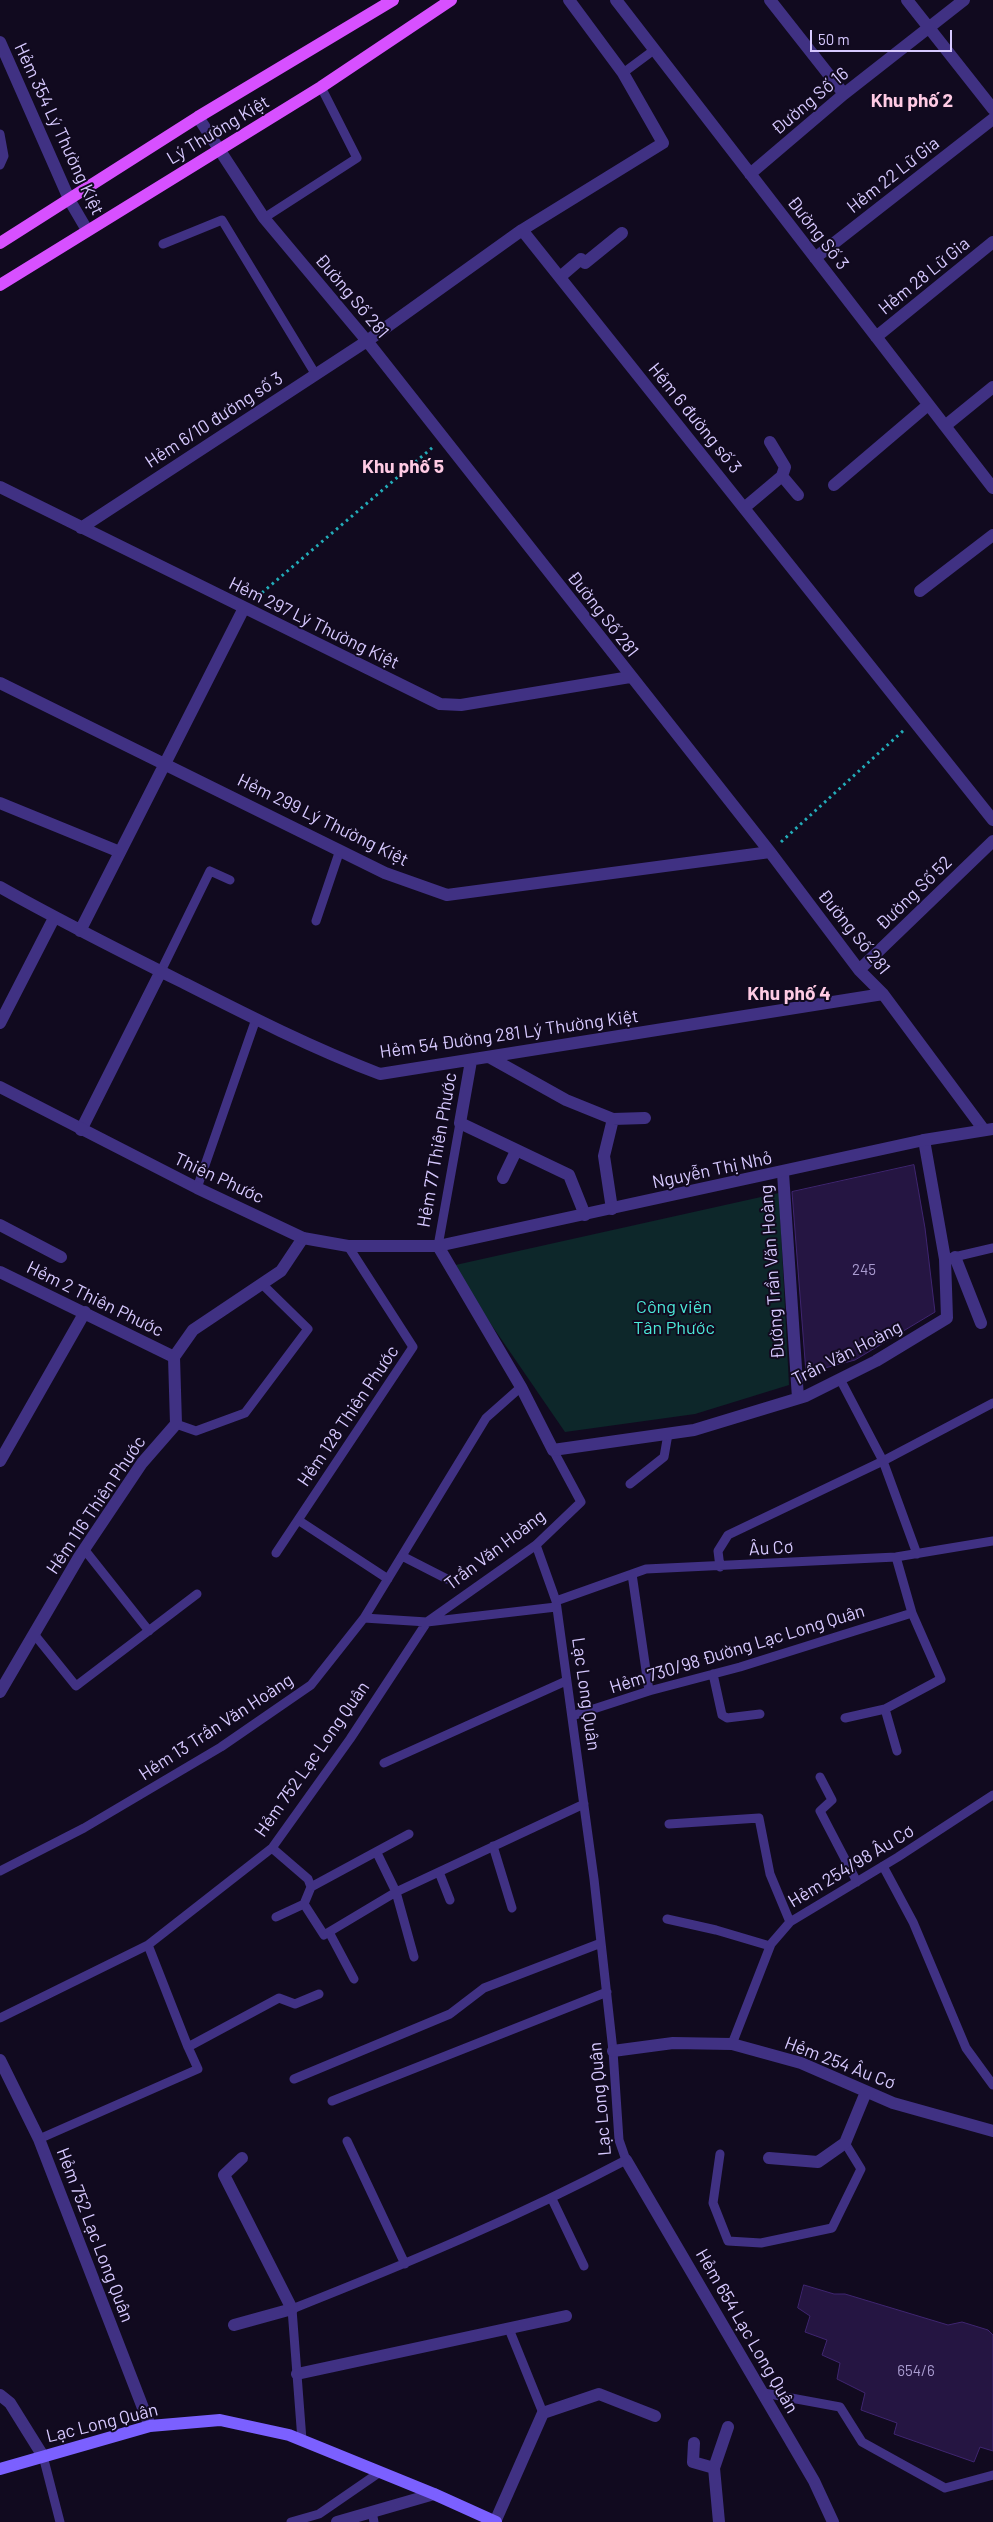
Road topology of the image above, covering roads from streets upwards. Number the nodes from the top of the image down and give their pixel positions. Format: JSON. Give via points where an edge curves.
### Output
{"nodes":[{"id":1,"x":393,"y":0,"type":"edge"},
{"id":2,"x":452,"y":0,"type":"edge"},
{"id":3,"x":570,"y":0,"type":"edge"},
{"id":4,"x":616,"y":0,"type":"edge"},
{"id":5,"x":770,"y":0,"type":"edge"},
{"id":6,"x":907,"y":0,"type":"edge"},
{"id":7,"x":964,"y":0,"type":"edge"},
{"id":8,"x":929,"y":27,"type":"junction"},
{"id":9,"x":0,"y":42,"type":"edge"},
{"id":10,"x":844,"y":94,"type":"junction"},
{"id":11,"x":993,"y":109,"type":"edge"},
{"id":12,"x":198,"y":117,"type":"junction"},
{"id":13,"x":993,"y":119,"type":"edge"},
{"id":14,"x":220,"y":150,"type":"junction"},
{"id":15,"x":750,"y":174,"type":"junction"},
{"id":16,"x":70,"y":201,"type":"junction"},
{"id":17,"x":87,"y":230,"type":"junction"},
{"id":18,"x":522,"y":230,"type":"junction"},
{"id":19,"x":622,"y":232,"type":"dead end"},
{"id":20,"x":993,"y":242,"type":"edge"},
{"id":21,"x":0,"y":243,"type":"edge"},
{"id":22,"x":815,"y":258,"type":"junction"},
{"id":23,"x":560,"y":277,"type":"junction"},
{"id":24,"x":1,"y":283,"type":"edge"},
{"id":25,"x":876,"y":338,"type":"junction"},
{"id":26,"x":367,"y":341,"type":"junction"},
{"id":27,"x":993,"y":387,"type":"edge"},
{"id":28,"x":928,"y":405,"type":"junction"},
{"id":29,"x":945,"y":426,"type":"junction"},
{"id":30,"x":770,"y":442,"type":"dead end"},
{"id":31,"x":782,"y":476,"type":"junction"},
{"id":32,"x":834,"y":485,"type":"dead end"},
{"id":33,"x":0,"y":487,"type":"edge"},
{"id":34,"x":993,"y":488,"type":"edge"},
{"id":35,"x":798,"y":495,"type":"dead end"},
{"id":36,"x":744,"y":508,"type":"junction"},
{"id":37,"x":81,"y":528,"type":"junction"},
{"id":38,"x":993,"y":535,"type":"edge"},
{"id":39,"x":920,"y":591,"type":"dead end"},
{"id":40,"x":244,"y":608,"type":"junction"},
{"id":41,"x":630,"y":677,"type":"junction"},
{"id":42,"x":0,"y":683,"type":"edge"},
{"id":43,"x":165,"y":763,"type":"junction"},
{"id":44,"x":0,"y":803,"type":"edge"},
{"id":45,"x":993,"y":820,"type":"edge"},
{"id":46,"x":993,"y":841,"type":"edge"},
{"id":47,"x":120,"y":852,"type":"junction"},
{"id":48,"x":770,"y":852,"type":"junction"},
{"id":49,"x":0,"y":886,"type":"edge"},
{"id":50,"x":54,"y":918,"type":"junction"},
{"id":51,"x":80,"y":931,"type":"junction"},
{"id":52,"x":859,"y":970,"type":"junction"},
{"id":53,"x":161,"y":972,"type":"junction"},
{"id":54,"x":883,"y":994,"type":"junction"},
{"id":55,"x":0,"y":1023,"type":"edge"},
{"id":56,"x":489,"y":1057,"type":"junction"},
{"id":57,"x":471,"y":1060,"type":"junction"},
{"id":58,"x":0,"y":1087,"type":"edge"},
{"id":59,"x":645,"y":1118,"type":"dead end"},
{"id":60,"x":613,"y":1119,"type":"junction"},
{"id":61,"x":989,"y":1129,"type":"edge"},
{"id":62,"x":82,"y":1130,"type":"junction"},
{"id":63,"x":924,"y":1140,"type":"junction"},
{"id":64,"x":516,"y":1151,"type":"junction"},
{"id":65,"x":783,"y":1173,"type":"junction"},
{"id":66,"x":503,"y":1178,"type":"dead end"},
{"id":67,"x":612,"y":1209,"type":"junction"},
{"id":68,"x":585,"y":1215,"type":"junction"},
{"id":69,"x":0,"y":1225,"type":"edge"},
{"id":70,"x":303,"y":1238,"type":"junction"},
{"id":71,"x":438,"y":1246,"type":"junction"},
{"id":72,"x":61,"y":1257,"type":"dead end"},
{"id":73,"x":950,"y":1258,"type":"junction"},
{"id":74,"x":0,"y":1272,"type":"edge"},
{"id":75,"x":84,"y":1312,"type":"junction"},
{"id":76,"x":982,"y":1324,"type":"dead end"},
{"id":77,"x":174,"y":1357,"type":"junction"},
{"id":78,"x":798,"y":1398,"type":"junction"},
{"id":79,"x":0,"y":1461,"type":"edge"},
{"id":80,"x":1,"y":1688,"type":"edge"},
{"id":81,"x":613,"y":2051,"type":"road end"},
{"id":82,"x":0,"y":2060,"type":"edge"},
{"id":83,"x":866,"y":2092,"type":"junction"},
{"id":84,"x":993,"y":2131,"type":"edge"},
{"id":85,"x":242,"y":2158,"type":"dead end"},
{"id":86,"x":769,"y":2158,"type":"dead end"},
{"id":87,"x":626,"y":2160,"type":"road end"},
{"id":88,"x":566,"y":2316,"type":"dead end"},
{"id":89,"x":234,"y":2325,"type":"dead end"},
{"id":90,"x":297,"y":2374,"type":"road end"},
{"id":91,"x":0,"y":2395,"type":"edge"},
{"id":92,"x":655,"y":2416,"type":"dead end"},
{"id":93,"x":150,"y":2426,"type":"junction"},
{"id":94,"x":728,"y":2427,"type":"dead end"},
{"id":95,"x":694,"y":2444,"type":"dead end"},
{"id":96,"x":43,"y":2456,"type":"junction"},
{"id":97,"x":714,"y":2468,"type":"junction"},
{"id":98,"x":0,"y":2469,"type":"edge"},
{"id":99,"x":434,"y":2494,"type":"junction"},
{"id":100,"x":373,"y":2517,"type":"edge"},
{"id":101,"x":337,"y":2522,"type":"edge"},
{"id":102,"x":495,"y":2522,"type":"edge"},
{"id":103,"x":719,"y":2522,"type":"edge"},
{"id":104,"x":833,"y":2522,"type":"edge"}],
"edges":[{"from":1,"to":12,"type":"main road","name":"Lý Thường Kiệt"},
{"from":2,"to":14,"type":"main road","name":"Lý Thường Kiệt"},
{"from":3,"to":18,"type":"street","via":[[623,73],[663,143]]},
{"from":4,"to":15,"type":"street","name":"Đường Số 3"},
{"from":5,"to":10,"type":"street"},
{"from":6,"to":8,"type":"street"},
{"from":7,"to":8,"type":"street","name":"Đường Số 16"},
{"from":8,"to":10,"type":"street","name":"Đường Số 16"},
{"from":8,"to":11,"type":"street"},
{"from":9,"to":16,"type":"street","name":"Hẻm 354 Lý Thường Kiệt"},
{"from":10,"to":15,"type":"street","name":"Đường Số 16"},
{"from":12,"to":14,"type":"street","name":"Đường Số 281"},
{"from":12,"to":16,"type":"main road","name":"Lý Thường Kiệt"},
{"from":13,"to":22,"type":"street","name":"Hẻm 22 Lữ Gia"},
{"from":14,"to":17,"type":"main road","name":"Lý Thường Kiệt"},
{"from":14,"to":26,"type":"street","name":"Đường Số 281","via":[[264,218]]},
{"from":15,"to":22,"type":"street","name":"Đường Số 3"},
{"from":16,"to":17,"type":"street","name":"Hẻm 354 Lý Thường Kiệt"},
{"from":16,"to":21,"type":"main road","name":"Lý Thường Kiệt"},
{"from":17,"to":24,"type":"main road","name":"Lý Thường Kiệt"},
{"from":18,"to":23,"type":"street","name":"Hẻm 6 đường số 3"},
{"from":18,"to":26,"type":"street","name":"Hẻm 6/10 đường số 3"},
{"from":19,"to":23,"type":"street","via":[[585,263],[581,259]]},
{"from":20,"to":25,"type":"street","name":"Hẻm 28 Lữ Gia"},
{"from":22,"to":25,"type":"street","name":"Đường Số 3"},
{"from":23,"to":36,"type":"street","name":"Hẻm 6 đường số 3"},
{"from":25,"to":28,"type":"street","name":"Đường Số 3"},
{"from":26,"to":37,"type":"street","name":"Hẻm 6/10 đường số 3"},
{"from":26,"to":41,"type":"street","name":"Đường Số 281"},
{"from":27,"to":29,"type":"street"},
{"from":28,"to":29,"type":"street","name":"Đường Số 3"},
{"from":28,"to":32,"type":"street"},
{"from":29,"to":34,"type":"street","name":"Đường Số 3"},
{"from":30,"to":31,"type":"street","via":[[785,467]]},
{"from":31,"to":35,"type":"street"},
{"from":31,"to":36,"type":"street"},
{"from":33,"to":37,"type":"street","name":"Hẻm 297 Lý Thường Kiệt"},
{"from":36,"to":45,"type":"street","name":"Hẻm 6 đường số 3"},
{"from":37,"to":40,"type":"street","name":"Hẻm 297 Lý Thường Kiệt"},
{"from":38,"to":39,"type":"street"},
{"from":40,"to":41,"type":"street","name":"Hẻm 297 Lý Thường Kiệt","via":[[440,704],[461,705]]},
{"from":40,"to":43,"type":"street"},
{"from":41,"to":48,"type":"street","name":"Đường Số 281"},
{"from":42,"to":43,"type":"street","name":"Hẻm 299 Lý Thường Kiệt"},
{"from":43,"to":47,"type":"street"},
{"from":43,"to":48,"type":"street","name":"Hẻm 299 Lý Thường Kiệt","via":[[385,873],[447,895]]},
{"from":44,"to":47,"type":"street"},
{"from":46,"to":52,"type":"street","name":"Đường Số 52"},
{"from":47,"to":51,"type":"street"},
{"from":48,"to":52,"type":"street","name":"Đường Số 281"},
{"from":49,"to":50,"type":"street","name":"Hẻm 54 Đường 281 Lý Thường Kiệt"},
{"from":50,"to":51,"type":"street","name":"Hẻm 54 Đường 281 Lý Thường Kiệt"},
{"from":50,"to":55,"type":"street"},
{"from":51,"to":53,"type":"street","name":"Hẻm 54 Đường 281 Lý Thường Kiệt"},
{"from":52,"to":54,"type":"street","name":"Đường Số 281"},
{"from":53,"to":57,"type":"street","name":"Hẻm 54 Đường 281 Lý Thường Kiệt","via":[[323,1052],[380,1074]]},
{"from":53,"to":62,"type":"street"},
{"from":54,"to":56,"type":"street","name":"Hẻm 54 Đường 281 Lý Thường Kiệt"},
{"from":54,"to":61,"type":"street","name":"Đường Số 281"},
{"from":56,"to":57,"type":"street","name":"Hẻm 54 Đường 281 Lý Thường Kiệt"},
{"from":56,"to":60,"type":"street","via":[[566,1100]]},
{"from":57,"to":64,"type":"street","name":"Hẻm 77 Thiên Phước","via":[[460,1124]]},
{"from":58,"to":62,"type":"street","name":"Thiên Phước"},
{"from":59,"to":60,"type":"street"},
{"from":60,"to":67,"type":"street","via":[[604,1156]]},
{"from":61,"to":63,"type":"street","name":"Nguyễn Thị Nhỏ"},
{"from":62,"to":70,"type":"street","name":"Thiên Phước"},
{"from":63,"to":65,"type":"street","name":"Nguyễn Thị Nhỏ"},
{"from":63,"to":73,"type":"street","name":"Trần Văn Hoàng"},
{"from":64,"to":66,"type":"street"},
{"from":64,"to":68,"type":"street","via":[[569,1175]]},
{"from":65,"to":67,"type":"street","name":"Nguyễn Thị Nhỏ"},
{"from":65,"to":78,"type":"street","name":"Đường Trần Văn Hoàng"},
{"from":67,"to":68,"type":"street","name":"Nguyễn Thị Nhỏ"},
{"from":68,"to":71,"type":"street","name":"Nguyễn Thị Nhỏ"},
{"from":69,"to":72,"type":"street"},
{"from":70,"to":71,"type":"street","name":"Thiên Phước","via":[[348,1246]]},
{"from":70,"to":77,"type":"street","via":[[281,1271],[193,1330]]},
{"from":71,"to":78,"type":"street","name":"Trần Văn Hoàng","via":[[521,1386],[553,1450],[694,1430]]},
{"from":73,"to":76,"type":"street"},
{"from":73,"to":78,"type":"street","name":"Trần Văn Hoàng","via":[[947,1318],[876,1361]]},
{"from":74,"to":75,"type":"street","name":"Hẻm 2 Thiên Phước"},
{"from":75,"to":77,"type":"street","name":"Hẻm 2 Thiên Phước"},
{"from":75,"to":79,"type":"street"},
{"from":77,"to":80,"type":"street","name":"Hẻm 116 Thiên Phước","via":[[176,1424],[142,1463],[84,1549]]},
{"from":81,"to":83,"type":"street","name":"Hẻm 254 Âu Cơ","via":[[673,2043],[732,2044],[801,2063]]},
{"from":82,"to":93,"type":"street","name":"Hẻm 752 Lạc Long Quân","via":[[39,2139]]},
{"from":83,"to":84,"type":"street","name":"Hẻm 254 Âu Cơ","via":[[893,2103]]},
{"from":83,"to":86,"type":"street","via":[[845,2143],[818,2162]]},
{"from":85,"to":89,"type":"street","via":[[224,2175],[292,2308]]},
{"from":87,"to":104,"type":"street","name":"Hẻm 654 Lạc Long Quân","via":[[764,2393],[814,2481]]},
{"from":88,"to":90,"type":"street"},
{"from":91,"to":96,"type":"street","via":[[10,2403]]},
{"from":92,"to":102,"type":"street","via":[[599,2394],[543,2413]]},
{"from":93,"to":96,"type":"main road","name":"Lạc Long Quân"},
{"from":93,"to":99,"type":"main road","name":"Lạc Long Quân","via":[[220,2420],[289,2435]]},
{"from":94,"to":97,"type":"street"},
{"from":95,"to":97,"type":"street","via":[[693,2462]]},
{"from":96,"to":98,"type":"main road","name":"Lạc Long Quân"},
{"from":97,"to":103,"type":"street"},
{"from":99,"to":100,"type":"street"},
{"from":99,"to":102,"type":"main road","name":"Lạc Long Quân"},
{"from":100,"to":101,"type":"street"}]}
